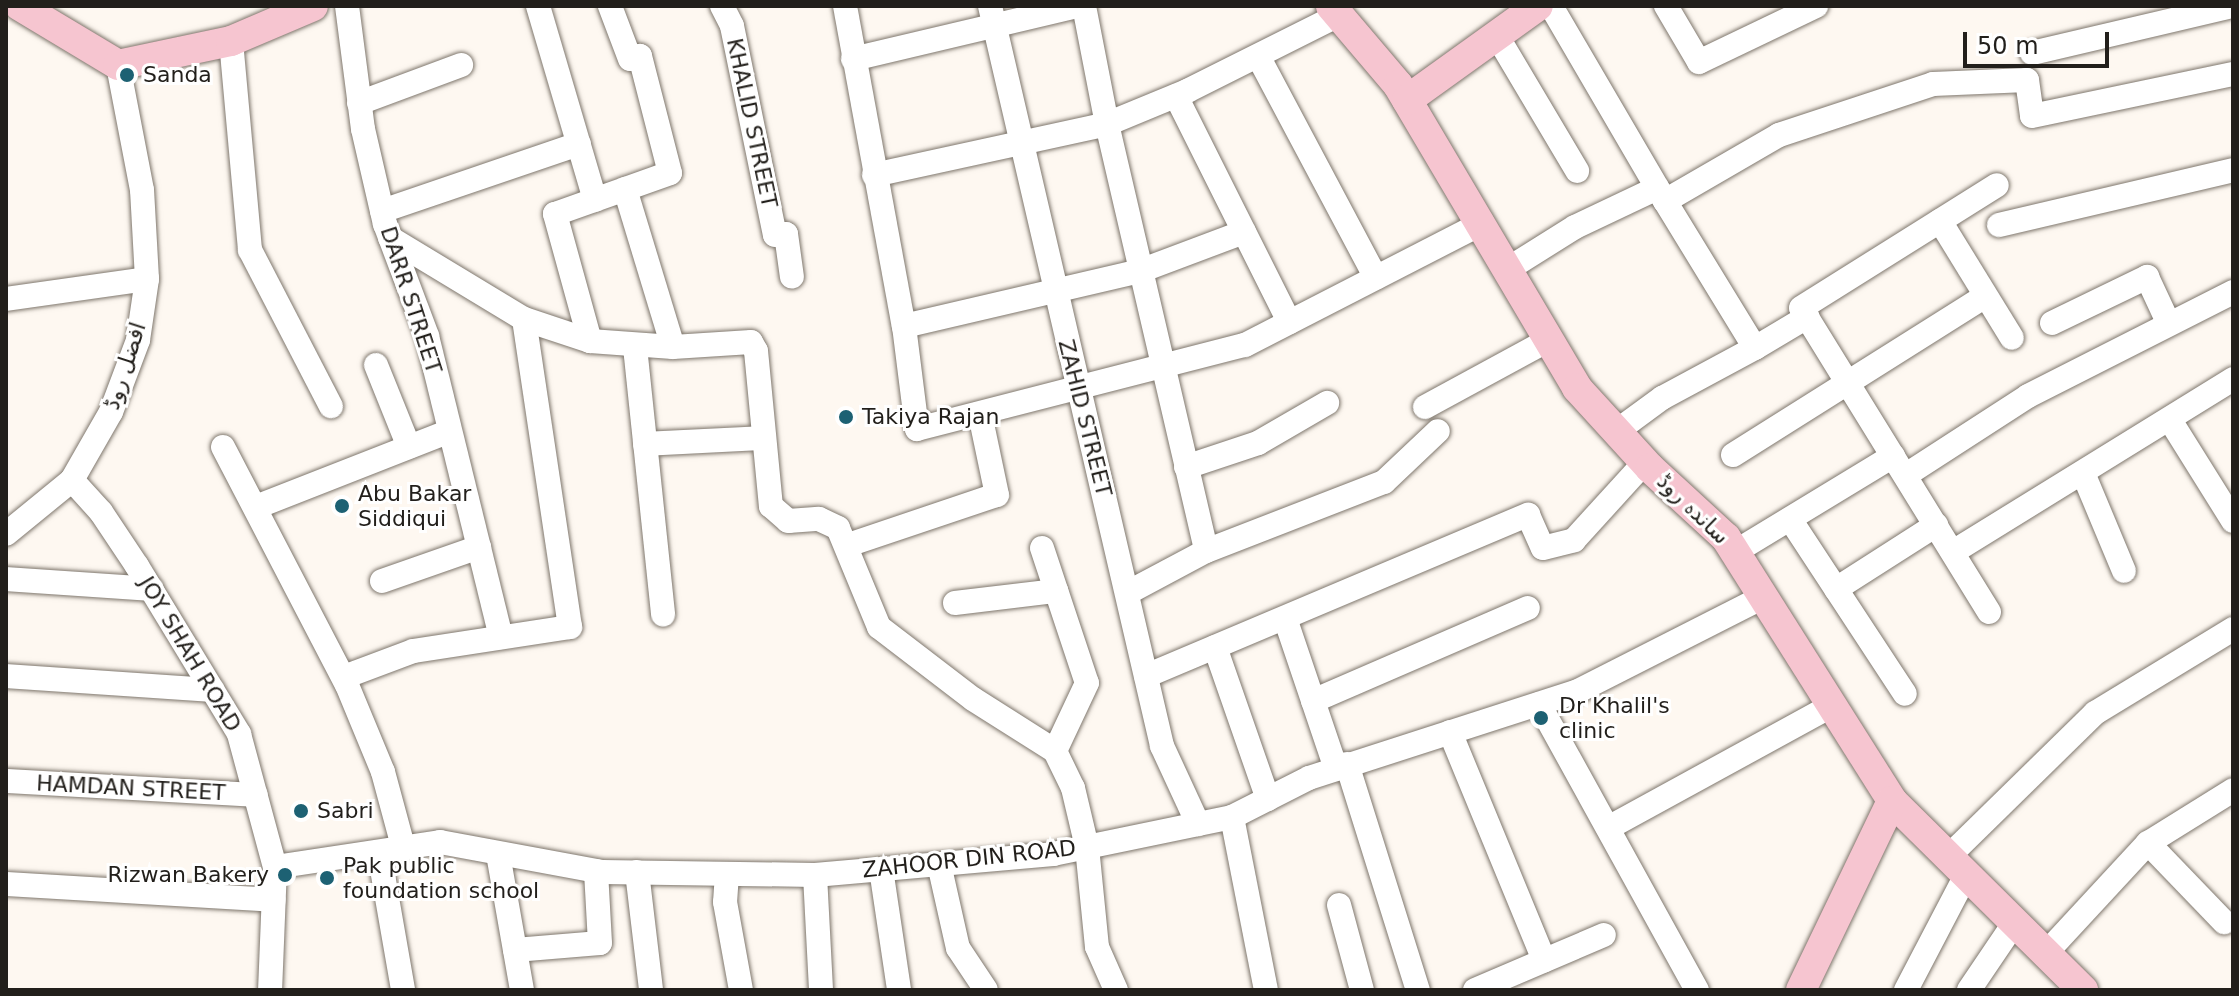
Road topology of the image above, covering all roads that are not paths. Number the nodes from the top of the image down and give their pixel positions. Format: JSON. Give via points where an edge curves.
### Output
{"nodes":[{"id":1,"x":20,"y":6,"type":"edge"},
{"id":2,"x":313,"y":6,"type":"edge"},
{"id":3,"x":347,"y":6,"type":"edge"},
{"id":4,"x":538,"y":6,"type":"edge"},
{"id":5,"x":610,"y":6,"type":"edge"},
{"id":6,"x":722,"y":6,"type":"edge"},
{"id":7,"x":845,"y":6,"type":"edge"},
{"id":8,"x":1081,"y":6,"type":"edge"},
{"id":9,"x":1538,"y":6,"type":"edge"},
{"id":10,"x":1551,"y":6,"type":"edge"},
{"id":11,"x":1666,"y":6,"type":"edge"},
{"id":12,"x":1816,"y":6,"type":"edge"},
{"id":13,"x":1335,"y":11,"type":"edge"},
{"id":14,"x":2230,"y":13,"type":"edge"},
{"id":15,"x":993,"y":17,"type":"edge"},
{"id":16,"x":1497,"y":36,"type":"junction"},
{"id":17,"x":231,"y":41,"type":"junction"},
{"id":18,"x":2032,"y":53,"type":"dead end"},
{"id":19,"x":1258,"y":56,"type":"junction"},
{"id":20,"x":853,"y":59,"type":"junction"},
{"id":21,"x":118,"y":65,"type":"junction"},
{"id":22,"x":461,"y":65,"type":"dead end"},
{"id":23,"x":2233,"y":74,"type":"edge"},
{"id":24,"x":1176,"y":96,"type":"junction"},
{"id":25,"x":1407,"y":100,"type":"junction"},
{"id":26,"x":359,"y":103,"type":"junction"},
{"id":27,"x":1107,"y":124,"type":"junction"},
{"id":28,"x":1020,"y":143,"type":"junction"},
{"id":29,"x":579,"y":144,"type":"junction"},
{"id":30,"x":2233,"y":170,"type":"edge"},
{"id":31,"x":1577,"y":171,"type":"dead end"},
{"id":32,"x":874,"y":175,"type":"junction"},
{"id":33,"x":1997,"y":185,"type":"dead end"},
{"id":34,"x":625,"y":189,"type":"junction"},
{"id":35,"x":1661,"y":195,"type":"junction"},
{"id":36,"x":595,"y":200,"type":"junction"},
{"id":37,"x":382,"y":211,"type":"junction"},
{"id":38,"x":1940,"y":221,"type":"junction"},
{"id":39,"x":1482,"y":223,"type":"junction"},
{"id":40,"x":1999,"y":225,"type":"dead end"},
{"id":41,"x":1244,"y":232,"type":"junction"},
{"id":42,"x":390,"y":238,"type":"junction"},
{"id":43,"x":1508,"y":269,"type":"junction"},
{"id":44,"x":1140,"y":271,"type":"junction"},
{"id":45,"x":792,"y":277,"type":"dead end"},
{"id":46,"x":1376,"y":278,"type":"junction"},
{"id":47,"x":147,"y":279,"type":"junction"},
{"id":48,"x":1053,"y":292,"type":"junction"},
{"id":49,"x":2233,"y":292,"type":"edge"},
{"id":50,"x":1985,"y":296,"type":"junction"},
{"id":51,"x":7,"y":297,"type":"edge"},
{"id":52,"x":1807,"y":317,"type":"junction"},
{"id":53,"x":524,"y":319,"type":"junction"},
{"id":54,"x":1289,"y":322,"type":"junction"},
{"id":55,"x":2168,"y":322,"type":"junction"},
{"id":56,"x":2052,"y":323,"type":"dead end"},
{"id":57,"x":904,"y":326,"type":"junction"},
{"id":58,"x":2012,"y":338,"type":"dead end"},
{"id":59,"x":1550,"y":339,"type":"junction"},
{"id":60,"x":590,"y":341,"type":"junction"},
{"id":61,"x":635,"y":347,"type":"junction"},
{"id":62,"x":673,"y":347,"type":"junction"},
{"id":63,"x":1755,"y":348,"type":"junction"},
{"id":64,"x":376,"y":365,"type":"dead end"},
{"id":65,"x":1162,"y":370,"type":"junction"},
{"id":66,"x":2233,"y":379,"type":"edge"},
{"id":67,"x":1850,"y":384,"type":"junction"},
{"id":68,"x":1080,"y":389,"type":"junction"},
{"id":69,"x":1327,"y":403,"type":"dead end"},
{"id":70,"x":331,"y":406,"type":"dead end"},
{"id":71,"x":1425,"y":407,"type":"dead end"},
{"id":72,"x":980,"y":414,"type":"junction"},
{"id":73,"x":2170,"y":420,"type":"junction"},
{"id":74,"x":450,"y":431,"type":"junction"},
{"id":75,"x":1438,"y":431,"type":"dead end"},
{"id":76,"x":1617,"y":431,"type":"junction"},
{"id":77,"x":764,"y":438,"type":"junction"},
{"id":78,"x":645,"y":444,"type":"junction"},
{"id":79,"x":223,"y":447,"type":"dead end"},
{"id":80,"x":409,"y":447,"type":"junction"},
{"id":81,"x":1733,"y":455,"type":"dead end"},
{"id":82,"x":1645,"y":462,"type":"junction"},
{"id":83,"x":1900,"y":466,"type":"junction"},
{"id":84,"x":1186,"y":467,"type":"junction"},
{"id":85,"x":2083,"y":473,"type":"junction"},
{"id":86,"x":72,"y":480,"type":"junction"},
{"id":87,"x":256,"y":507,"type":"junction"},
{"id":88,"x":1790,"y":519,"type":"junction"},
{"id":89,"x":2233,"y":521,"type":"edge"},
{"id":90,"x":1936,"y":525,"type":"junction"},
{"id":91,"x":6,"y":534,"type":"edge"},
{"id":92,"x":848,"y":545,"type":"junction"},
{"id":93,"x":479,"y":547,"type":"junction"},
{"id":94,"x":1042,"y":548,"type":"dead end"},
{"id":95,"x":1206,"y":551,"type":"junction"},
{"id":96,"x":1735,"y":552,"type":"junction"},
{"id":97,"x":1953,"y":552,"type":"junction"},
{"id":98,"x":2124,"y":571,"type":"dead end"},
{"id":99,"x":6,"y":579,"type":"edge"},
{"id":100,"x":382,"y":581,"type":"dead end"},
{"id":101,"x":152,"y":589,"type":"junction"},
{"id":102,"x":1836,"y":589,"type":"junction"},
{"id":103,"x":1056,"y":591,"type":"junction"},
{"id":104,"x":1127,"y":593,"type":"junction"},
{"id":105,"x":1763,"y":597,"type":"junction"},
{"id":106,"x":955,"y":603,"type":"dead end"},
{"id":107,"x":1528,"y":608,"type":"dead end"},
{"id":108,"x":1989,"y":612,"type":"dead end"},
{"id":109,"x":663,"y":615,"type":"dead end"},
{"id":110,"x":1285,"y":618,"type":"junction"},
{"id":111,"x":2233,"y":629,"type":"edge"},
{"id":112,"x":501,"y":637,"type":"junction"},
{"id":113,"x":1215,"y":647,"type":"junction"},
{"id":114,"x":6,"y":676,"type":"edge"},
{"id":115,"x":1146,"y":676,"type":"junction"},
{"id":116,"x":344,"y":677,"type":"junction"},
{"id":117,"x":213,"y":690,"type":"junction"},
{"id":118,"x":1905,"y":694,"type":"dead end"},
{"id":119,"x":1313,"y":701,"type":"junction"},
{"id":120,"x":1539,"y":704,"type":"junction"},
{"id":121,"x":1831,"y":706,"type":"junction"},
{"id":122,"x":1450,"y":732,"type":"junction"},
{"id":123,"x":1055,"y":751,"type":"junction"},
{"id":124,"x":1342,"y":767,"type":"junction"},
{"id":125,"x":6,"y":781,"type":"edge"},
{"id":126,"x":2233,"y":790,"type":"edge"},
{"id":127,"x":256,"y":795,"type":"junction"},
{"id":128,"x":1268,"y":799,"type":"junction"},
{"id":129,"x":1892,"y":801,"type":"junction"},
{"id":130,"x":1232,"y":817,"type":"junction"},
{"id":131,"x":1198,"y":824,"type":"junction"},
{"id":132,"x":1608,"y":828,"type":"junction"},
{"id":133,"x":2148,"y":843,"type":"junction"},
{"id":134,"x":1087,"y":847,"type":"junction"},
{"id":135,"x":391,"y":849,"type":"junction"},
{"id":136,"x":498,"y":854,"type":"junction"},
{"id":137,"x":939,"y":864,"type":"junction"},
{"id":138,"x":1957,"y":866,"type":"junction"},
{"id":139,"x":275,"y":867,"type":"junction"},
{"id":140,"x":881,"y":869,"type":"junction"},
{"id":141,"x":596,"y":871,"type":"junction"},
{"id":142,"x":637,"y":872,"type":"junction"},
{"id":143,"x":727,"y":874,"type":"junction"},
{"id":144,"x":815,"y":875,"type":"junction"},
{"id":145,"x":6,"y":884,"type":"edge"},
{"id":146,"x":274,"y":900,"type":"junction"},
{"id":147,"x":1339,"y":905,"type":"dead end"},
{"id":148,"x":2015,"y":922,"type":"junction"},
{"id":149,"x":2224,"y":922,"type":"dead end"},
{"id":150,"x":1604,"y":935,"type":"dead end"},
{"id":151,"x":515,"y":950,"type":"junction"},
{"id":152,"x":2046,"y":953,"type":"junction"},
{"id":153,"x":1544,"y":960,"type":"junction"},
{"id":154,"x":2075,"y":987,"type":"edge"},
{"id":155,"x":270,"y":990,"type":"edge"},
{"id":156,"x":403,"y":990,"type":"edge"},
{"id":157,"x":522,"y":990,"type":"edge"},
{"id":158,"x":651,"y":990,"type":"edge"},
{"id":159,"x":741,"y":990,"type":"edge"},
{"id":160,"x":821,"y":990,"type":"edge"},
{"id":161,"x":899,"y":990,"type":"edge"},
{"id":162,"x":986,"y":990,"type":"edge"},
{"id":163,"x":1116,"y":990,"type":"edge"},
{"id":164,"x":1266,"y":990,"type":"edge"},
{"id":165,"x":1362,"y":990,"type":"edge"},
{"id":166,"x":1418,"y":990,"type":"edge"},
{"id":167,"x":1475,"y":990,"type":"edge"},
{"id":168,"x":1697,"y":990,"type":"edge"},
{"id":169,"x":1801,"y":990,"type":"edge"},
{"id":170,"x":1906,"y":990,"type":"edge"},
{"id":171,"x":1969,"y":990,"type":"edge"}],
"edges":[{"from":1,"to":21,"type":"main road"},
{"from":2,"to":17,"type":"main road"},
{"from":3,"to":26,"type":"street","name":"DARR STREET"},
{"from":4,"to":29,"type":"street"},
{"from":5,"to":34,"type":"street","via":[[630,59],[640,56],[670,173]]},
{"from":6,"to":45,"type":"street","name":"KHALID STREET","via":[[732,26],[775,235],[786,234]]},
{"from":7,"to":20,"type":"street"},
{"from":8,"to":15,"type":"street"},
{"from":8,"to":27,"type":"street"},
{"from":9,"to":16,"type":"main road"},
{"from":10,"to":35,"type":"street"},
{"from":11,"to":12,"type":"street","via":[[1699,62]]},
{"from":13,"to":19,"type":"street"},
{"from":13,"to":25,"type":"main road","name":"ساندہ روڈ"},
{"from":14,"to":18,"type":"street"},
{"from":15,"to":20,"type":"street"},
{"from":15,"to":28,"type":"street","name":"ZAHID STREET"},
{"from":16,"to":25,"type":"main road"},
{"from":16,"to":31,"type":"street"},
{"from":17,"to":21,"type":"main road"},
{"from":17,"to":70,"type":"street","via":[[250,250]]},
{"from":19,"to":24,"type":"street"},
{"from":19,"to":46,"type":"street"},
{"from":20,"to":32,"type":"street"},
{"from":21,"to":47,"type":"street","name":"افضل روڈ","via":[[142,190]]},
{"from":22,"to":26,"type":"street"},
{"from":23,"to":35,"type":"street","via":[[2032,116],[2027,80],[1933,84],[1779,135]]},
{"from":24,"to":27,"type":"street"},
{"from":24,"to":41,"type":"street"},
{"from":25,"to":39,"type":"main road","name":"ساندہ روڈ"},
{"from":26,"to":37,"type":"street","name":"DARR STREET"},
{"from":27,"to":28,"type":"street"},
{"from":27,"to":44,"type":"street"},
{"from":28,"to":32,"type":"street"},
{"from":28,"to":48,"type":"street","name":"ZAHID STREET"},
{"from":29,"to":36,"type":"street"},
{"from":29,"to":37,"type":"street"},
{"from":30,"to":40,"type":"street"},
{"from":32,"to":57,"type":"street"},
{"from":33,"to":38,"type":"street"},
{"from":34,"to":36,"type":"street"},
{"from":34,"to":62,"type":"street"},
{"from":35,"to":43,"type":"street","via":[[1575,227]]},
{"from":35,"to":63,"type":"street"},
{"from":36,"to":60,"type":"street","via":[[555,214]]},
{"from":37,"to":42,"type":"street","name":"DARR STREET"},
{"from":38,"to":50,"type":"street"},
{"from":38,"to":52,"type":"street","via":[[1801,308]]},
{"from":39,"to":43,"type":"main road","name":"ساندہ روڈ"},
{"from":39,"to":46,"type":"street"},
{"from":41,"to":44,"type":"street"},
{"from":41,"to":54,"type":"street"},
{"from":42,"to":53,"type":"street"},
{"from":42,"to":74,"type":"street","name":"DARR STREET","via":[[427,336]]},
{"from":43,"to":59,"type":"main road","name":"ساندہ روڈ"},
{"from":44,"to":48,"type":"street"},
{"from":44,"to":65,"type":"street"},
{"from":46,"to":54,"type":"street"},
{"from":47,"to":51,"type":"street"},
{"from":47,"to":86,"type":"street","name":"افضل روڈ","via":[[138,340],[111,412]]},
{"from":48,"to":57,"type":"street"},
{"from":48,"to":68,"type":"street","name":"ZAHID STREET"},
{"from":49,"to":55,"type":"street"},
{"from":50,"to":58,"type":"street"},
{"from":50,"to":67,"type":"street"},
{"from":52,"to":63,"type":"street"},
{"from":52,"to":67,"type":"street"},
{"from":53,"to":60,"type":"street"},
{"from":53,"to":112,"type":"street","via":[[570,627]]},
{"from":54,"to":65,"type":"street","via":[[1245,345]]},
{"from":55,"to":56,"type":"street","via":[[2147,277]]},
{"from":55,"to":83,"type":"street"},
{"from":57,"to":72,"type":"street","via":[[917,429]]},
{"from":59,"to":71,"type":"street"},
{"from":59,"to":76,"type":"main road","name":"ساندہ روڈ","via":[[1577,388]]},
{"from":60,"to":61,"type":"street"},
{"from":61,"to":62,"type":"street"},
{"from":61,"to":78,"type":"street"},
{"from":62,"to":77,"type":"street","via":[[751,342]]},
{"from":63,"to":76,"type":"street","via":[[1662,398]]},
{"from":64,"to":80,"type":"street"},
{"from":65,"to":68,"type":"street"},
{"from":65,"to":84,"type":"street"},
{"from":66,"to":73,"type":"street"},
{"from":67,"to":81,"type":"street"},
{"from":67,"to":83,"type":"street"},
{"from":68,"to":72,"type":"street"},
{"from":68,"to":104,"type":"street","name":"ZAHID STREET"},
{"from":69,"to":84,"type":"street","via":[[1258,443]]},
{"from":72,"to":92,"type":"street","via":[[997,495]]},
{"from":73,"to":85,"type":"street"},
{"from":73,"to":89,"type":"street"},
{"from":74,"to":80,"type":"street"},
{"from":74,"to":93,"type":"street","name":"DARR STREET"},
{"from":75,"to":95,"type":"street","via":[[1384,482]]},
{"from":76,"to":82,"type":"main road","name":"ساندہ روڈ"},
{"from":77,"to":78,"type":"street"},
{"from":77,"to":92,"type":"street","via":[[771,506],[788,521],[819,519],[838,528]]},
{"from":78,"to":109,"type":"street"},
{"from":79,"to":87,"type":"street"},
{"from":80,"to":87,"type":"street"},
{"from":82,"to":96,"type":"main road","name":"ساندہ روڈ"},
{"from":82,"to":110,"type":"street","via":[[1574,540],[1543,548],[1528,515]]},
{"from":83,"to":88,"type":"street"},
{"from":83,"to":90,"type":"street"},
{"from":84,"to":95,"type":"street"},
{"from":85,"to":97,"type":"street"},
{"from":85,"to":98,"type":"street"},
{"from":86,"to":91,"type":"street","name":"افضل روڈ"},
{"from":86,"to":101,"type":"street","name":"JOY SHAH ROAD","via":[[101,512]]},
{"from":87,"to":116,"type":"street"},
{"from":88,"to":96,"type":"street"},
{"from":88,"to":102,"type":"street"},
{"from":90,"to":97,"type":"street"},
{"from":90,"to":102,"type":"street"},
{"from":92,"to":123,"type":"street","via":[[879,627],[973,699]]},
{"from":93,"to":100,"type":"street"},
{"from":93,"to":112,"type":"street","name":"DARR STREET"},
{"from":94,"to":103,"type":"street"},
{"from":95,"to":104,"type":"street"},
{"from":96,"to":105,"type":"main road","name":"ساندہ روڈ"},
{"from":97,"to":108,"type":"street"},
{"from":99,"to":101,"type":"street"},
{"from":101,"to":117,"type":"street","name":"JOY SHAH ROAD"},
{"from":102,"to":118,"type":"street"},
{"from":103,"to":106,"type":"street"},
{"from":103,"to":123,"type":"street","via":[[1087,683]]},
{"from":104,"to":115,"type":"street","name":"ZAHID STREET"},
{"from":105,"to":120,"type":"street","name":"ZAHOOR DIN ROAD","via":[[1576,692]]},
{"from":105,"to":121,"type":"main road","name":"ساندہ روڈ"},
{"from":107,"to":119,"type":"street"},
{"from":110,"to":113,"type":"street"},
{"from":110,"to":119,"type":"street"},
{"from":111,"to":138,"type":"street","via":[[2095,713]]},
{"from":112,"to":116,"type":"street","via":[[413,651]]},
{"from":113,"to":115,"type":"street"},
{"from":113,"to":128,"type":"street"},
{"from":114,"to":117,"type":"street"},
{"from":115,"to":131,"type":"street","name":"ZAHID STREET","via":[[1162,746]]},
{"from":116,"to":135,"type":"street","via":[[383,772]]},
{"from":117,"to":127,"type":"street","name":"JOY SHAH ROAD","via":[[239,734]]},
{"from":119,"to":124,"type":"street"},
{"from":120,"to":122,"type":"street","name":"ZAHOOR DIN ROAD"},
{"from":120,"to":132,"type":"street"},
{"from":121,"to":129,"type":"main road","name":"ساندہ روڈ"},
{"from":121,"to":132,"type":"street"},
{"from":122,"to":124,"type":"street","name":"ZAHOOR DIN ROAD"},
{"from":122,"to":153,"type":"street"},
{"from":123,"to":134,"type":"street","via":[[1073,788]]},
{"from":124,"to":128,"type":"street","name":"ZAHOOR DIN ROAD"},
{"from":124,"to":166,"type":"street"},
{"from":125,"to":127,"type":"street","name":"HAMDAN STREET"},
{"from":126,"to":133,"type":"street"},
{"from":127,"to":139,"type":"street","name":"JOY SHAH ROAD"},
{"from":128,"to":130,"type":"street","name":"ZAHOOR DIN ROAD"},
{"from":129,"to":138,"type":"main road","name":"ساندہ روڈ"},
{"from":129,"to":169,"type":"main road"},
{"from":130,"to":131,"type":"street","name":"ZAHOOR DIN ROAD"},
{"from":130,"to":164,"type":"street"},
{"from":131,"to":134,"type":"street","name":"ZAHOOR DIN ROAD"},
{"from":132,"to":168,"type":"street"},
{"from":133,"to":149,"type":"street"},
{"from":133,"to":152,"type":"street"},
{"from":134,"to":137,"type":"street","name":"ZAHOOR DIN ROAD"},
{"from":134,"to":163,"type":"street","via":[[1097,947]]},
{"from":135,"to":136,"type":"street","name":"ZAHOOR DIN ROAD","via":[[440,842]]},
{"from":135,"to":139,"type":"street","name":"ZAHOOR DIN ROAD"},
{"from":135,"to":156,"type":"street"},
{"from":136,"to":141,"type":"street","name":"ZAHOOR DIN ROAD"},
{"from":136,"to":151,"type":"street"},
{"from":137,"to":140,"type":"street","name":"ZAHOOR DIN ROAD"},
{"from":137,"to":162,"type":"street","via":[[958,948]]},
{"from":138,"to":148,"type":"main road","name":"ساندہ روڈ"},
{"from":138,"to":170,"type":"street"},
{"from":139,"to":146,"type":"street","name":"JOY SHAH ROAD"},
{"from":140,"to":144,"type":"street","name":"ZAHOOR DIN ROAD"},
{"from":140,"to":161,"type":"street"},
{"from":141,"to":142,"type":"street","name":"ZAHOOR DIN ROAD"},
{"from":141,"to":151,"type":"street","via":[[600,943]]},
{"from":142,"to":143,"type":"street","name":"ZAHOOR DIN ROAD"},
{"from":142,"to":158,"type":"street"},
{"from":143,"to":144,"type":"street","name":"ZAHOOR DIN ROAD"},
{"from":143,"to":159,"type":"street","via":[[725,902]]},
{"from":144,"to":160,"type":"street"},
{"from":145,"to":146,"type":"street"},
{"from":146,"to":155,"type":"street","name":"JOY SHAH ROAD"},
{"from":147,"to":165,"type":"street"},
{"from":148,"to":152,"type":"main road","name":"ساندہ روڈ"},
{"from":148,"to":171,"type":"street"},
{"from":150,"to":153,"type":"street"},
{"from":151,"to":157,"type":"street"},
{"from":152,"to":154,"type":"main road","name":"ساندہ روڈ"},
{"from":153,"to":167,"type":"street"}]}
